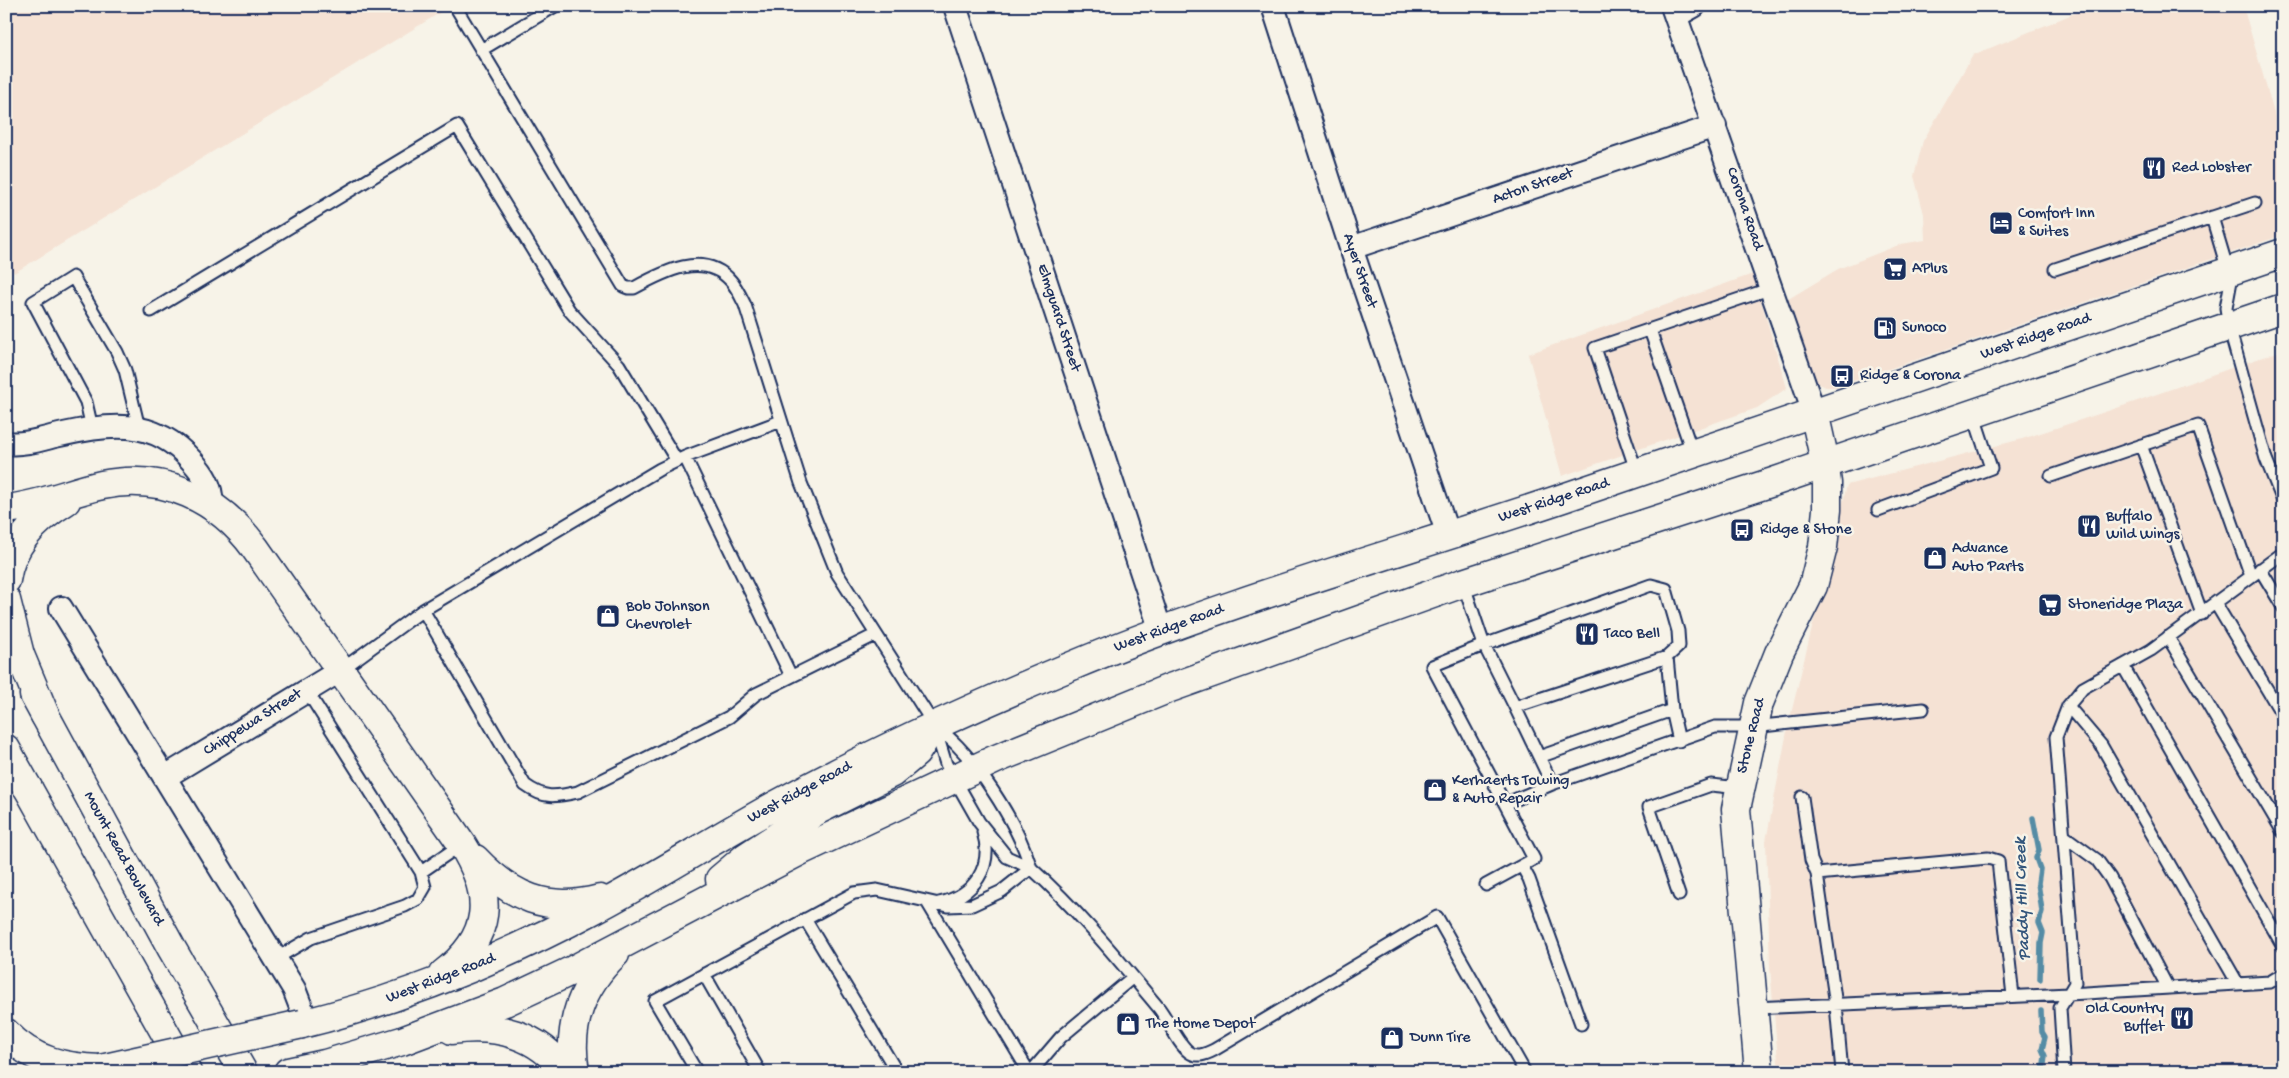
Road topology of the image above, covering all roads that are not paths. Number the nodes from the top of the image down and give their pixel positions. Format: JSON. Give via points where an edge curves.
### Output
{"nodes":[{"id":1,"x":455,"y":6,"type":"edge"},
{"id":2,"x":555,"y":6,"type":"edge"},
{"id":3,"x":955,"y":6,"type":"edge"},
{"id":4,"x":1274,"y":6,"type":"edge"},
{"id":5,"x":1681,"y":10,"type":"edge"},
{"id":6,"x":481,"y":50,"type":"junction"},
{"id":7,"x":1715,"y":126,"type":"junction"},
{"id":8,"x":2255,"y":203,"type":"dead end"},
{"id":9,"x":2212,"y":217,"type":"junction"},
{"id":10,"x":1351,"y":248,"type":"junction"},
{"id":11,"x":2283,"y":253,"type":"edge"},
{"id":12,"x":2056,"y":269,"type":"dead end"},
{"id":13,"x":2229,"y":271,"type":"junction"},
{"id":14,"x":1772,"y":288,"type":"junction"},
{"id":15,"x":2283,"y":308,"type":"edge"},
{"id":16,"x":151,"y":311,"type":"dead end"},
{"id":17,"x":2229,"y":326,"type":"junction"},
{"id":18,"x":1650,"y":330,"type":"junction"},
{"id":19,"x":1814,"y":412,"type":"junction"},
{"id":20,"x":1973,"y":413,"type":"junction"},
{"id":21,"x":781,"y":421,"type":"junction"},
{"id":22,"x":92,"y":428,"type":"junction"},
{"id":23,"x":139,"y":428,"type":"junction"},
{"id":24,"x":6,"y":443,"type":"edge"},
{"id":25,"x":2141,"y":445,"type":"junction"},
{"id":26,"x":1693,"y":454,"type":"junction"},
{"id":27,"x":681,"y":459,"type":"junction"},
{"id":28,"x":1825,"y":464,"type":"junction"},
{"id":29,"x":2283,"y":466,"type":"edge"},
{"id":30,"x":2270,"y":469,"type":"junction"},
{"id":31,"x":1637,"y":473,"type":"junction"},
{"id":32,"x":2050,"y":476,"type":"dead end"},
{"id":33,"x":94,"y":487,"type":"junction"},
{"id":34,"x":2283,"y":501,"type":"edge"},
{"id":35,"x":211,"y":505,"type":"junction"},
{"id":36,"x":6,"y":510,"type":"edge"},
{"id":37,"x":1878,"y":510,"type":"dead end"},
{"id":38,"x":1448,"y":535,"type":"junction"},
{"id":39,"x":2283,"y":553,"type":"edge"},
{"id":40,"x":2256,"y":573,"type":"junction"},
{"id":41,"x":6,"y":580,"type":"edge"},
{"id":42,"x":1463,"y":583,"type":"junction"},
{"id":43,"x":6,"y":600,"type":"edge"},
{"id":44,"x":2216,"y":604,"type":"junction"},
{"id":45,"x":2283,"y":607,"type":"edge"},
{"id":46,"x":62,"y":608,"type":"dead end"},
{"id":47,"x":423,"y":610,"type":"junction"},
{"id":48,"x":2202,"y":614,"type":"junction"},
{"id":49,"x":1161,"y":631,"type":"junction"},
{"id":50,"x":875,"y":635,"type":"junction"},
{"id":51,"x":2168,"y":637,"type":"junction"},
{"id":52,"x":6,"y":645,"type":"edge"},
{"id":53,"x":1484,"y":645,"type":"junction"},
{"id":54,"x":1667,"y":657,"type":"junction"},
{"id":55,"x":2123,"y":666,"type":"junction"},
{"id":56,"x":341,"y":670,"type":"junction"},
{"id":57,"x":791,"y":676,"type":"junction"},
{"id":58,"x":307,"y":690,"type":"junction"},
{"id":59,"x":2068,"y":706,"type":"junction"},
{"id":60,"x":1515,"y":707,"type":"junction"},
{"id":61,"x":1924,"y":709,"type":"dead end"},
{"id":62,"x":1672,"y":710,"type":"junction"},
{"id":63,"x":45,"y":715,"type":"junction"},
{"id":64,"x":2283,"y":716,"type":"edge"},
{"id":65,"x":934,"y":725,"type":"junction"},
{"id":66,"x":1752,"y":728,"type":"junction"},
{"id":67,"x":1679,"y":741,"type":"junction"},
{"id":68,"x":6,"y":749,"type":"edge"},
{"id":69,"x":1539,"y":757,"type":"junction"},
{"id":70,"x":6,"y":762,"type":"edge"},
{"id":71,"x":977,"y":768,"type":"junction"},
{"id":72,"x":165,"y":777,"type":"junction"},
{"id":73,"x":953,"y":779,"type":"junction"},
{"id":74,"x":1552,"y":784,"type":"junction"},
{"id":75,"x":28,"y":788,"type":"junction"},
{"id":76,"x":1740,"y":788,"type":"junction"},
{"id":77,"x":1802,"y":797,"type":"dead end"},
{"id":78,"x":1505,"y":804,"type":"junction"},
{"id":79,"x":979,"y":822,"type":"junction"},
{"id":80,"x":2283,"y":832,"type":"edge"},
{"id":81,"x":2064,"y":836,"type":"junction"},
{"id":82,"x":462,"y":844,"type":"junction"},
{"id":83,"x":1522,"y":866,"type":"junction"},
{"id":84,"x":1031,"y":868,"type":"junction"},
{"id":85,"x":421,"y":872,"type":"junction"},
{"id":86,"x":1818,"y":874,"type":"junction"},
{"id":87,"x":1486,"y":885,"type":"dead end"},
{"id":88,"x":630,"y":889,"type":"junction"},
{"id":89,"x":1679,"y":896,"type":"dead end"},
{"id":90,"x":931,"y":903,"type":"junction"},
{"id":91,"x":681,"y":913,"type":"junction"},
{"id":92,"x":805,"y":919,"type":"junction"},
{"id":93,"x":636,"y":937,"type":"junction"},
{"id":94,"x":2283,"y":946,"type":"edge"},
{"id":95,"x":276,"y":959,"type":"junction"},
{"id":96,"x":704,"y":974,"type":"junction"},
{"id":97,"x":2283,"y":974,"type":"edge"},
{"id":98,"x":1133,"y":977,"type":"junction"},
{"id":99,"x":2238,"y":984,"type":"junction"},
{"id":100,"x":2168,"y":988,"type":"junction"},
{"id":101,"x":410,"y":992,"type":"junction"},
{"id":102,"x":2069,"y":994,"type":"junction"},
{"id":103,"x":2013,"y":996,"type":"junction"},
{"id":104,"x":1836,"y":1005,"type":"junction"},
{"id":105,"x":1753,"y":1008,"type":"junction"},
{"id":106,"x":304,"y":1024,"type":"junction"},
{"id":107,"x":1580,"y":1024,"type":"dead end"},
{"id":108,"x":6,"y":1033,"type":"edge"},
{"id":109,"x":402,"y":1041,"type":"junction"},
{"id":110,"x":95,"y":1070,"type":"edge"},
{"id":111,"x":187,"y":1072,"type":"edge"},
{"id":112,"x":243,"y":1072,"type":"edge"},
{"id":113,"x":288,"y":1072,"type":"edge"},
{"id":114,"x":565,"y":1072,"type":"edge"},
{"id":115,"x":575,"y":1072,"type":"edge"},
{"id":116,"x":697,"y":1072,"type":"edge"},
{"id":117,"x":760,"y":1072,"type":"edge"},
{"id":118,"x":897,"y":1072,"type":"edge"},
{"id":119,"x":1030,"y":1072,"type":"edge"},
{"id":120,"x":1525,"y":1072,"type":"edge"},
{"id":121,"x":1759,"y":1072,"type":"edge"},
{"id":122,"x":1842,"y":1072,"type":"edge"},
{"id":123,"x":2064,"y":1072,"type":"edge"}],
"edges":[{"from":1,"to":6,"type":"lane"},
{"from":2,"to":6,"type":"lane"},
{"from":3,"to":49,"type":"street","name":"Elmguard Street"},
{"from":4,"to":10,"type":"street","name":"Ayer Street"},
{"from":5,"to":7,"type":"street","name":"Corona Road"},
{"from":6,"to":21,"type":"lane","via":[[623,286],[634,288],[679,266],[693,265],[721,272],[731,281],[745,305]]},
{"from":7,"to":10,"type":"street","name":"Acton Street"},
{"from":7,"to":14,"type":"street","name":"Corona Road"},
{"from":8,"to":9,"type":"lane"},
{"from":9,"to":12,"type":"lane"},
{"from":9,"to":13,"type":"lane"},
{"from":10,"to":38,"type":"street","name":"Ayer Street"},
{"from":11,"to":13,"type":"main road","name":"West Ridge Road"},
{"from":13,"to":17,"type":"lane","via":[[2230,291],[2226,308]]},
{"from":13,"to":19,"type":"main road","name":"West Ridge Road"},
{"from":14,"to":18,"type":"lane"},
{"from":14,"to":19,"type":"street","name":"Corona Road"},
{"from":15,"to":17,"type":"main road"},
{"from":16,"to":27,"type":"lane","via":[[457,126],[569,310],[619,365]]},
{"from":17,"to":20,"type":"main road"},
{"from":17,"to":30,"type":"lane"},
{"from":18,"to":26,"type":"lane"},
{"from":18,"to":31,"type":"lane","via":[[1595,348]]},
{"from":19,"to":26,"type":"main road","name":"West Ridge Road"},
{"from":19,"to":28,"type":"main road","name":"Stone Road"},
{"from":20,"to":28,"type":"main road"},
{"from":20,"to":37,"type":"lane","via":[[1991,468]]},
{"from":21,"to":27,"type":"lane"},
{"from":21,"to":50,"type":"lane","via":[[800,483],[827,552],[848,594]]},
{"from":22,"to":23,"type":"street"},
{"from":22,"to":23,"type":"lane","via":[[86,402],[33,302],[73,277],[125,370]]},
{"from":22,"to":24,"type":"street","via":[[31,442]]},
{"from":23,"to":35,"type":"street","via":[[167,439],[187,456],[210,488]]},
{"from":25,"to":32,"type":"lane"},
{"from":25,"to":40,"type":"lane","via":[[2198,426]]},
{"from":25,"to":48,"type":"lane"},
{"from":26,"to":31,"type":"main road","name":"West Ridge Road"},
{"from":27,"to":47,"type":"lane"},
{"from":27,"to":57,"type":"lane"},
{"from":28,"to":42,"type":"main road"},
{"from":28,"to":66,"type":"main road","name":"Stone Road","via":[[1827,510],[1819,565],[1804,606],[1767,679]]},
{"from":29,"to":30,"type":"lane"},
{"from":30,"to":34,"type":"lane"},
{"from":31,"to":38,"type":"main road","name":"West Ridge Road"},
{"from":33,"to":35,"type":"main road","via":[[125,482],[149,483],[184,492]]},
{"from":33,"to":36,"type":"main road"},
{"from":33,"to":41,"type":"main road","via":[[59,506],[30,530],[17,546]]},
{"from":35,"to":56,"type":"main road","via":[[226,515],[248,539]]},
{"from":38,"to":49,"type":"main road","name":"West Ridge Road"},
{"from":39,"to":40,"type":"lane"},
{"from":40,"to":44,"type":"lane"},
{"from":40,"to":45,"type":"lane"},
{"from":42,"to":53,"type":"lane"},
{"from":42,"to":71,"type":"main road","via":[[1170,688]]},
{"from":43,"to":63,"type":"main road","via":[[22,662]]},
{"from":44,"to":48,"type":"lane"},
{"from":44,"to":64,"type":"lane"},
{"from":46,"to":72,"type":"street"},
{"from":47,"to":56,"type":"lane"},
{"from":47,"to":57,"type":"lane","via":[[525,785],[538,794],[559,797],[578,792],[729,717],[756,694]]},
{"from":48,"to":51,"type":"lane"},
{"from":49,"to":65,"type":"main road","name":"West Ridge Road"},
{"from":50,"to":57,"type":"lane"},
{"from":50,"to":65,"type":"lane"},
{"from":51,"to":55,"type":"lane"},
{"from":51,"to":80,"type":"lane"},
{"from":52,"to":63,"type":"main road","name":"Mount Read Boulevard"},
{"from":53,"to":54,"type":"lane","via":[[1650,585],[1666,589],[1678,630],[1679,646]]},
{"from":53,"to":60,"type":"lane"},
{"from":53,"to":78,"type":"lane","via":[[1432,666]]},
{"from":54,"to":60,"type":"lane"},
{"from":54,"to":62,"type":"lane"},
{"from":55,"to":59,"type":"lane","via":[[2083,688]]},
{"from":55,"to":94,"type":"lane"},
{"from":56,"to":58,"type":"street","name":"Chippewa Street"},
{"from":56,"to":82,"type":"main road"},
{"from":58,"to":72,"type":"street","name":"Chippewa Street"},
{"from":58,"to":85,"type":"lane"},
{"from":59,"to":81,"type":"lane","via":[[2056,737]]},
{"from":59,"to":99,"type":"lane","via":[[2102,745]]},
{"from":60,"to":69,"type":"lane"},
{"from":61,"to":66,"type":"lane"},
{"from":62,"to":67,"type":"lane"},
{"from":62,"to":69,"type":"lane"},
{"from":63,"to":112,"type":"main road","name":"Mount Read Boulevard"},
{"from":65,"to":71,"type":"lane","via":[[958,744]]},
{"from":65,"to":73,"type":"lane","via":[[939,748]]},
{"from":65,"to":88,"type":"main road","name":"West Ridge Road","via":[[781,802]]},
{"from":65,"to":91,"type":"main road","via":[[916,753],[892,772],[818,810],[746,857]]},
{"from":66,"to":67,"type":"lane","via":[[1715,728]]},
{"from":66,"to":76,"type":"main road","name":"Stone Road"},
{"from":67,"to":74,"type":"lane"},
{"from":68,"to":75,"type":"main road"},
{"from":69,"to":74,"type":"lane"},
{"from":70,"to":75,"type":"main road"},
{"from":71,"to":73,"type":"main road"},
{"from":71,"to":84,"type":"lane","via":[[1016,832]]},
{"from":72,"to":95,"type":"street"},
{"from":73,"to":79,"type":"lane"},
{"from":73,"to":91,"type":"main road","via":[[800,851]]},
{"from":74,"to":78,"type":"lane"},
{"from":75,"to":111,"type":"main road"},
{"from":76,"to":89,"type":"lane","via":[[1710,785],[1649,807]]},
{"from":76,"to":105,"type":"main road","name":"Stone Road","via":[[1736,809]]},
{"from":77,"to":86,"type":"lane","via":[[1811,860]]},
{"from":78,"to":83,"type":"lane","via":[[1534,859]]},
{"from":79,"to":84,"type":"lane","via":[[1008,857]]},
{"from":79,"to":90,"type":"lane","via":[[987,854],[978,881],[964,894]]},
{"from":81,"to":100,"type":"lane","via":[[2097,860],[2110,878]]},
{"from":81,"to":102,"type":"lane","via":[[2075,983]]},
{"from":82,"to":85,"type":"lane"},
{"from":82,"to":88,"type":"main road","via":[[499,882],[534,900],[570,904]]},
{"from":82,"to":101,"type":"main road","via":[[474,864],[483,890],[485,905],[480,933],[454,965],[433,981]]},
{"from":83,"to":87,"type":"lane"},
{"from":83,"to":107,"type":"lane","via":[[1530,879]]},
{"from":84,"to":90,"type":"lane","via":[[1009,886],[977,903],[959,907]]},
{"from":84,"to":98,"type":"lane","via":[[1066,901]]},
{"from":85,"to":95,"type":"lane","via":[[425,887],[412,903],[311,938]]},
{"from":86,"to":103,"type":"lane","via":[[1988,858],[1998,861]]},
{"from":86,"to":104,"type":"lane"},
{"from":88,"to":101,"type":"main road","name":"West Ridge Road","via":[[525,944]]},
{"from":90,"to":92,"type":"lane","via":[[888,891],[866,890]]},
{"from":90,"to":119,"type":"lane"},
{"from":91,"to":93,"type":"main road"},
{"from":92,"to":96,"type":"lane"},
{"from":92,"to":118,"type":"lane"},
{"from":93,"to":109,"type":"main road","via":[[540,987]]},
{"from":93,"to":115,"type":"main road","via":[[608,961],[582,996],[572,1033]]},
{"from":95,"to":106,"type":"street","via":[[298,998]]},
{"from":96,"to":116,"type":"lane","via":[[655,1001]]},
{"from":96,"to":117,"type":"lane"},
{"from":97,"to":99,"type":"lane","via":[[2270,982]]},
{"from":98,"to":119,"type":"lane","via":[[1060,1037]]},
{"from":98,"to":120,"type":"lane","via":[[1189,1052],[1205,1054],[1437,917]]},
{"from":99,"to":100,"type":"lane"},
{"from":100,"to":102,"type":"lane"},
{"from":101,"to":106,"type":"main road","name":"West Ridge Road"},
{"from":102,"to":103,"type":"lane"},
{"from":102,"to":123,"type":"lane","via":[[2060,1008]]},
{"from":103,"to":104,"type":"lane"},
{"from":104,"to":105,"type":"lane"},
{"from":104,"to":122,"type":"lane"},
{"from":105,"to":121,"type":"main road","name":"Stone Road"},
{"from":106,"to":110,"type":"main road","name":"West Ridge Road","bridge":true},
{"from":108,"to":110,"type":"main road","name":"West Ridge Road","via":[[44,1060]]},
{"from":109,"to":113,"type":"main road"},
{"from":109,"to":114,"type":"main road","via":[[457,1030],[510,1032],[543,1049]]}]}
